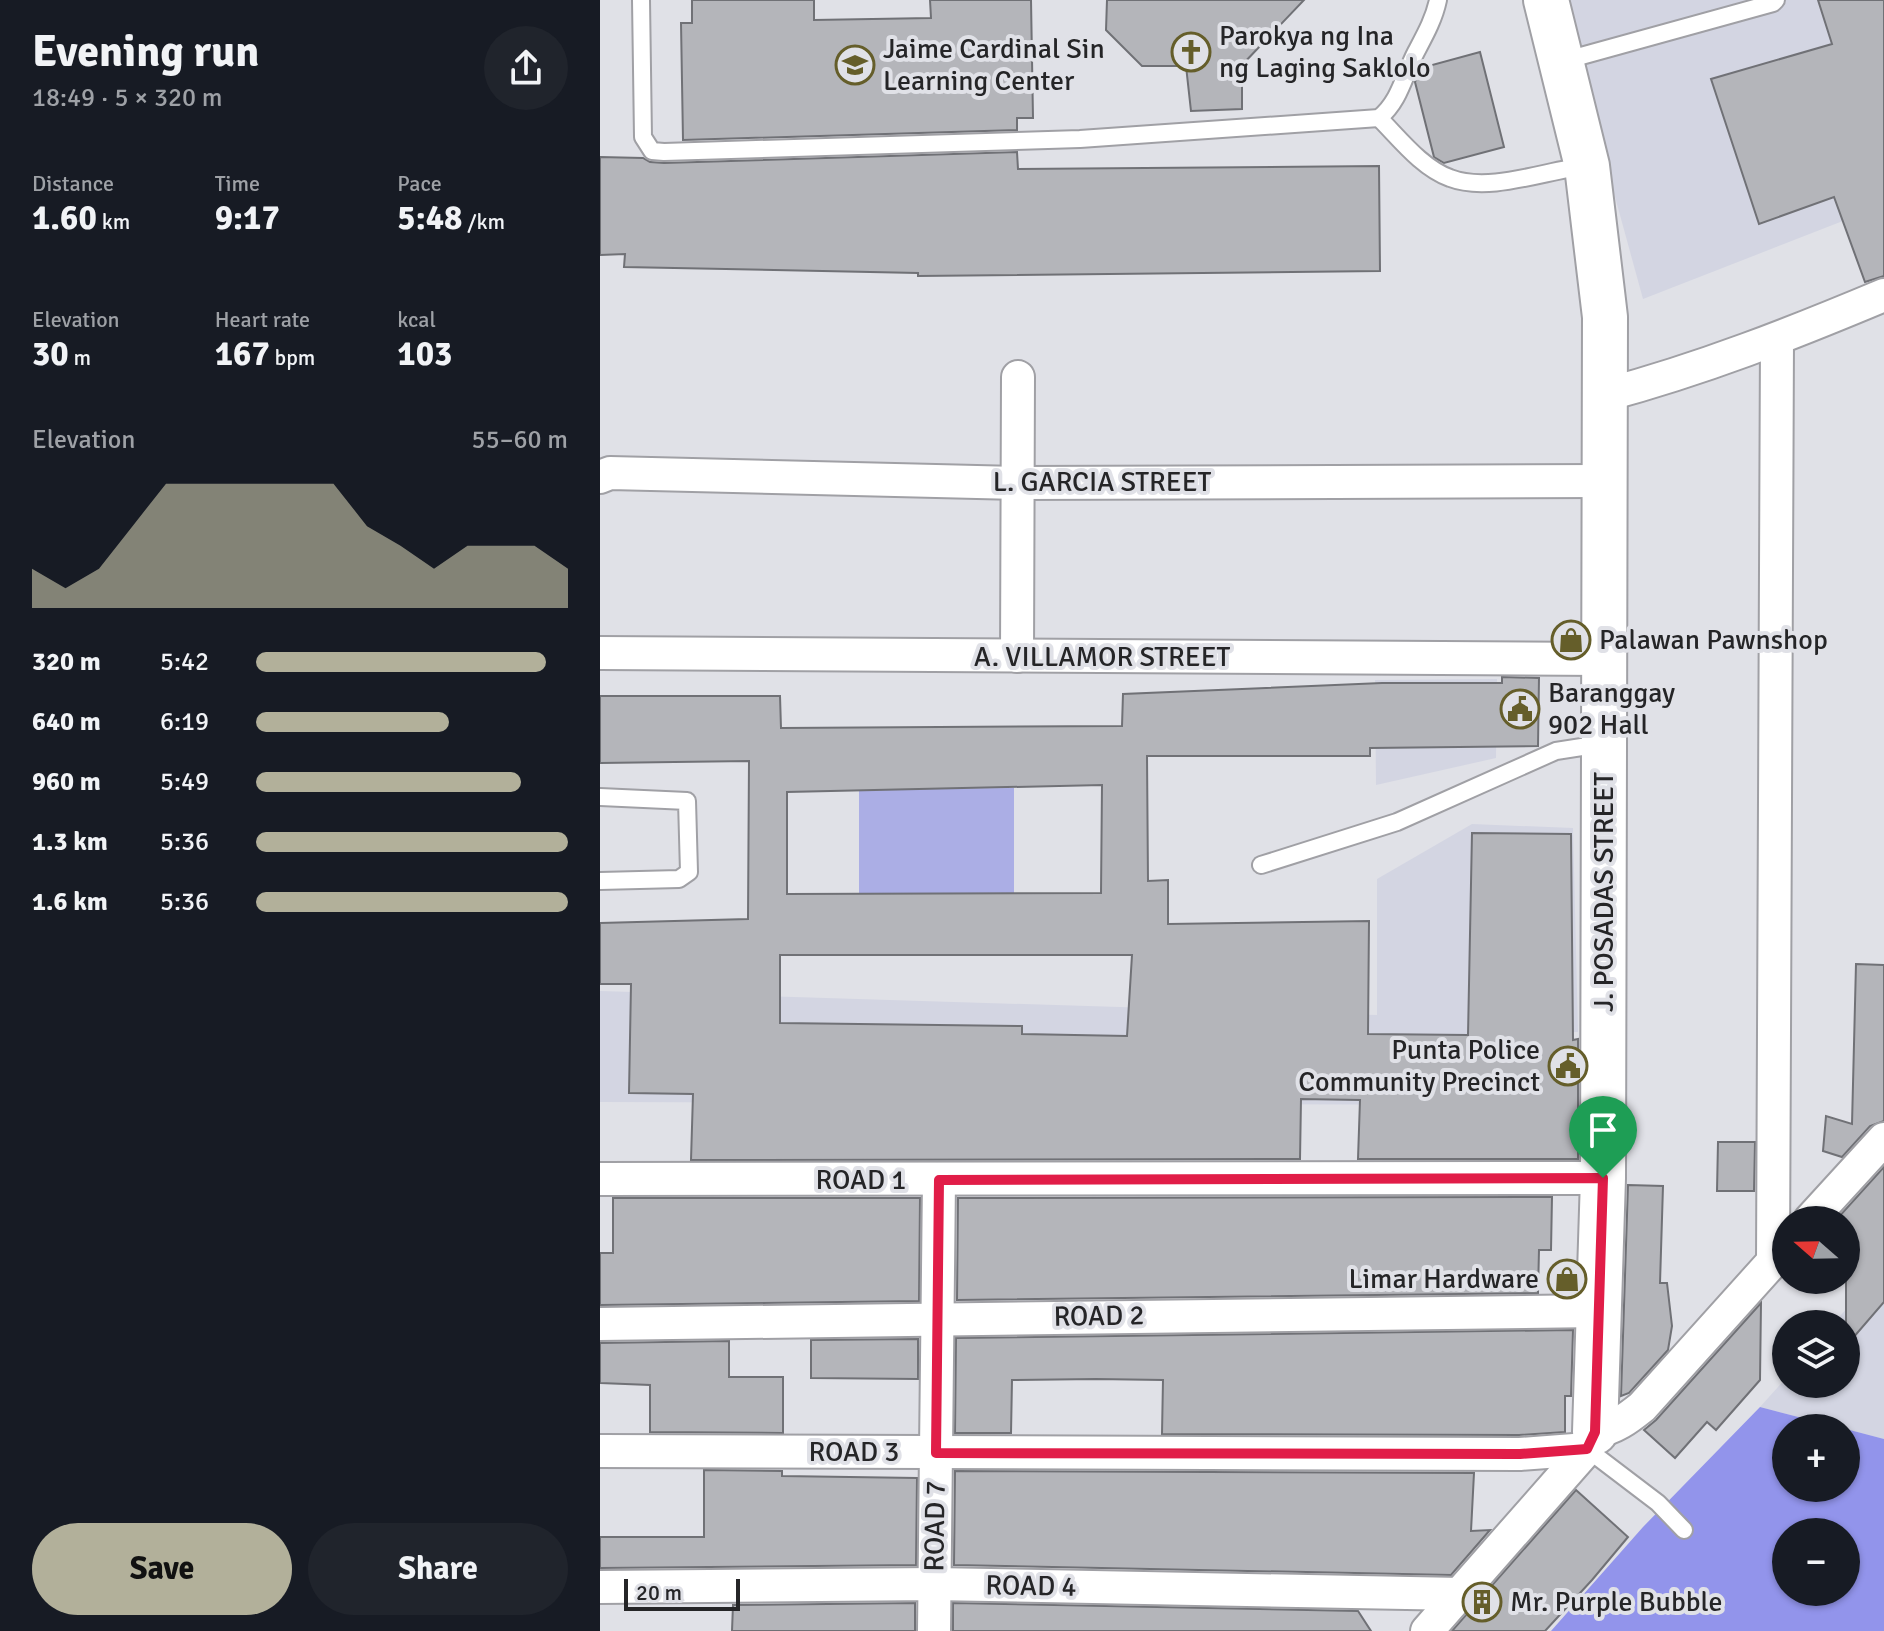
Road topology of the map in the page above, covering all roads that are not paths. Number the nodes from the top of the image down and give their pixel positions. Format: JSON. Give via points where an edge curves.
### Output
{"nodes":[{"id":1,"x":641,"y":0,"type":"edge"},
{"id":2,"x":1438,"y":0,"type":"edge"},
{"id":3,"x":1546,"y":0,"type":"edge"},
{"id":4,"x":1776,"y":0,"type":"edge"},
{"id":5,"x":1562,"y":62,"type":"junction"},
{"id":6,"x":1379,"y":118,"type":"junction"},
{"id":7,"x":1587,"y":166,"type":"junction"},
{"id":8,"x":1884,"y":295,"type":"edge"},
{"id":9,"x":1777,"y":340,"type":"junction"},
{"id":10,"x":1018,"y":377,"type":"dead end"},
{"id":11,"x":1605,"y":395,"type":"junction"},
{"id":12,"x":600,"y":477,"type":"edge"},
{"id":13,"x":1604,"y":481,"type":"junction"},
{"id":14,"x":1018,"y":483,"type":"junction"},
{"id":15,"x":600,"y":653,"type":"edge"},
{"id":16,"x":1017,"y":656,"type":"junction"},
{"id":17,"x":1604,"y":659,"type":"junction"},
{"id":18,"x":1605,"y":744,"type":"junction"},
{"id":19,"x":600,"y":797,"type":"edge"},
{"id":20,"x":1261,"y":865,"type":"dead end"},
{"id":21,"x":600,"y":881,"type":"edge"},
{"id":22,"x":1884,"y":1139,"type":"edge"},
{"id":23,"x":1603,"y":1178,"type":"junction"},
{"id":24,"x":600,"y":1179,"type":"edge"},
{"id":25,"x":939,"y":1180,"type":"junction"},
{"id":26,"x":1780,"y":1206,"type":"edge"},
{"id":27,"x":1823,"y":1206,"type":"edge"},
{"id":28,"x":1772,"y":1263,"type":"edge"},
{"id":29,"x":1599,"y":1311,"type":"junction"},
{"id":30,"x":937,"y":1318,"type":"junction"},
{"id":31,"x":600,"y":1324,"type":"edge"},
{"id":32,"x":1591,"y":1440,"type":"junction"},
{"id":33,"x":600,"y":1451,"type":"edge"},
{"id":34,"x":936,"y":1453,"type":"junction"},
{"id":35,"x":1684,"y":1530,"type":"dead end"},
{"id":36,"x":934,"y":1584,"type":"junction"},
{"id":37,"x":600,"y":1587,"type":"edge"},
{"id":38,"x":1461,"y":1594,"type":"junction"},
{"id":39,"x":934,"y":1631,"type":"edge"},
{"id":40,"x":1427,"y":1631,"type":"edge"}],
"edges":[{"from":1,"to":6,"type":"lane","via":[[643,137],[652,151],[1080,139]]},
{"from":2,"to":6,"type":"lane","via":[[1397,97]]},
{"from":3,"to":5,"type":"street","name":"J. POSADAS STREET"},
{"from":4,"to":5,"type":"lane"},
{"from":5,"to":7,"type":"street","name":"J. POSADAS STREET"},
{"from":6,"to":7,"type":"lane","via":[[1451,179],[1494,183]]},
{"from":7,"to":11,"type":"street","name":"J. POSADAS STREET","via":[[1605,317]]},
{"from":8,"to":9,"type":"street"},
{"from":9,"to":11,"type":"street"},
{"from":9,"to":26,"type":"street"},
{"from":10,"to":14,"type":"street"},
{"from":11,"to":13,"type":"street","name":"J. POSADAS STREET"},
{"from":12,"to":14,"type":"street","name":"L. GARCIA STREET","via":[[610,473]]},
{"from":13,"to":14,"type":"street","name":"L. GARCIA STREET"},
{"from":13,"to":17,"type":"street","name":"J. POSADAS STREET"},
{"from":14,"to":16,"type":"street"},
{"from":15,"to":16,"type":"street","name":"A. VILLAMOR STREET"},
{"from":16,"to":17,"type":"street","name":"A. VILLAMOR STREET"},
{"from":17,"to":18,"type":"street","name":"J. POSADAS STREET"},
{"from":18,"to":20,"type":"lane","via":[[1556,751],[1397,822]]},
{"from":18,"to":23,"type":"street","name":"J. POSADAS STREET"},
{"from":19,"to":21,"type":"lane","via":[[688,802],[689,872],[679,879]]},
{"from":22,"to":27,"type":"street"},
{"from":23,"to":25,"type":"street","name":"ROAD 1"},
{"from":23,"to":29,"type":"street","name":"J. POSADAS STREET"},
{"from":24,"to":25,"type":"street","name":"ROAD 1"},
{"from":25,"to":30,"type":"street","name":"ROAD 7"},
{"from":28,"to":32,"type":"street","via":[[1642,1407]]},
{"from":29,"to":30,"type":"street","name":"ROAD 2"},
{"from":29,"to":32,"type":"street","name":"J. POSADAS STREET"},
{"from":30,"to":31,"type":"street","name":"ROAD 2"},
{"from":30,"to":34,"type":"street","name":"ROAD 7"},
{"from":32,"to":34,"type":"street","name":"ROAD 3","via":[[1520,1454]]},
{"from":32,"to":35,"type":"lane"},
{"from":32,"to":38,"type":"street"},
{"from":33,"to":34,"type":"street","name":"ROAD 3"},
{"from":34,"to":36,"type":"street","name":"ROAD 7"},
{"from":36,"to":37,"type":"street","name":"ROAD 4"},
{"from":36,"to":38,"type":"street","name":"ROAD 4"},
{"from":36,"to":39,"type":"street","name":"ROAD 7"},
{"from":38,"to":40,"type":"street"}]}
